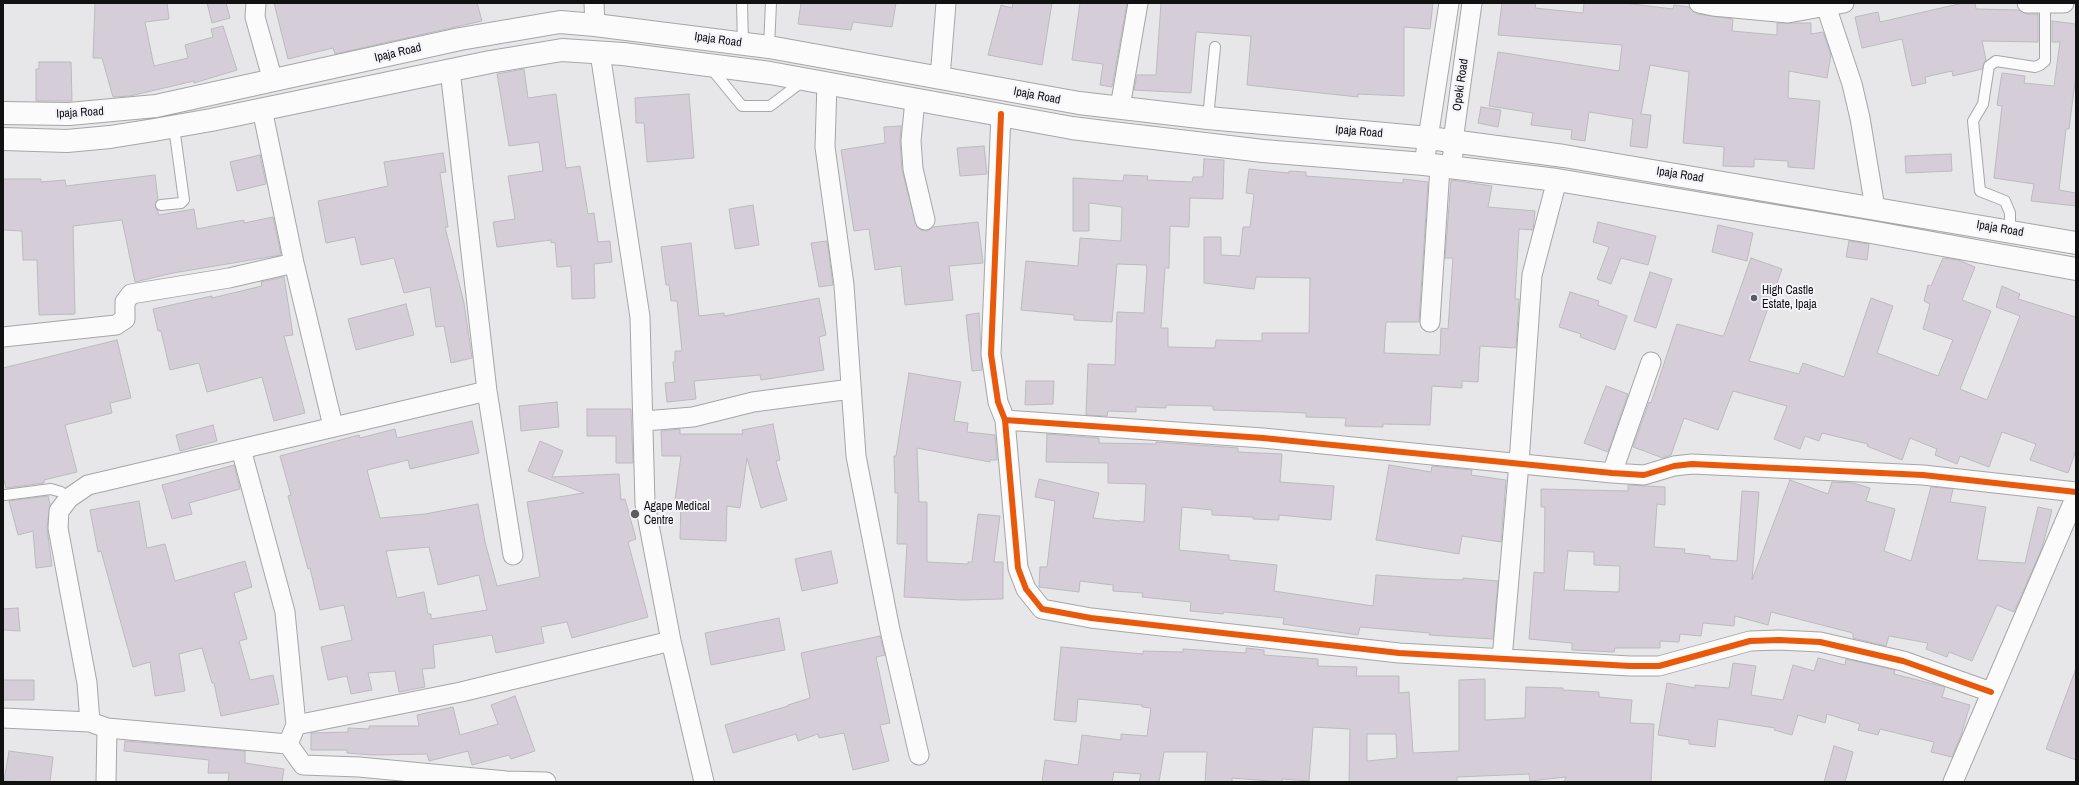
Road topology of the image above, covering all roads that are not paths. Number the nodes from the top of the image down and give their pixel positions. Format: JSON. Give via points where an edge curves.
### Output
{"nodes":[{"id":1,"x":256,"y":3,"type":"edge"},
{"id":2,"x":594,"y":3,"type":"edge"},
{"id":3,"x":742,"y":3,"type":"edge"},
{"id":4,"x":771,"y":3,"type":"edge"},
{"id":5,"x":946,"y":3,"type":"edge"},
{"id":6,"x":1138,"y":3,"type":"edge"},
{"id":7,"x":1449,"y":3,"type":"edge"},
{"id":8,"x":1472,"y":3,"type":"edge"},
{"id":9,"x":1699,"y":3,"type":"edge"},
{"id":10,"x":2036,"y":3,"type":"edge"},
{"id":11,"x":2064,"y":3,"type":"edge"},
{"id":12,"x":1832,"y":4,"type":"edge"},
{"id":13,"x":595,"y":25,"type":"junction"},
{"id":14,"x":743,"y":44,"type":"junction"},
{"id":15,"x":769,"y":47,"type":"junction"},
{"id":16,"x":1215,"y":47,"type":"dead end"},
{"id":17,"x":600,"y":53,"type":"junction"},
{"id":18,"x":810,"y":54,"type":"junction"},
{"id":19,"x":708,"y":66,"type":"junction"},
{"id":20,"x":450,"y":70,"type":"junction"},
{"id":21,"x":940,"y":78,"type":"junction"},
{"id":22,"x":805,"y":79,"type":"junction"},
{"id":23,"x":273,"y":81,"type":"junction"},
{"id":24,"x":827,"y":83,"type":"junction"},
{"id":25,"x":915,"y":100,"type":"junction"},
{"id":26,"x":1120,"y":107,"type":"junction"},
{"id":27,"x":262,"y":109,"type":"junction"},
{"id":28,"x":3,"y":113,"type":"edge"},
{"id":29,"x":1001,"y":114,"type":"junction"},
{"id":30,"x":1208,"y":118,"type":"junction"},
{"id":31,"x":174,"y":127,"type":"junction"},
{"id":32,"x":1429,"y":138,"type":"junction"},
{"id":33,"x":3,"y":139,"type":"edge"},
{"id":34,"x":1453,"y":141,"type":"junction"},
{"id":35,"x":1438,"y":166,"type":"junction"},
{"id":36,"x":1557,"y":180,"type":"junction"},
{"id":37,"x":161,"y":205,"type":"dead end"},
{"id":38,"x":1876,"y":208,"type":"junction"},
{"id":39,"x":925,"y":220,"type":"dead end"},
{"id":40,"x":2010,"y":231,"type":"junction"},
{"id":41,"x":2076,"y":243,"type":"edge"},
{"id":42,"x":294,"y":263,"type":"junction"},
{"id":43,"x":2076,"y":269,"type":"edge"},
{"id":44,"x":1430,"y":322,"type":"dead end"},
{"id":45,"x":3,"y":337,"type":"edge"},
{"id":46,"x":1651,"y":362,"type":"dead end"},
{"id":47,"x":851,"y":389,"type":"junction"},
{"id":48,"x":487,"y":391,"type":"junction"},
{"id":49,"x":1005,"y":420,"type":"junction"},
{"id":50,"x":644,"y":421,"type":"junction"},
{"id":51,"x":333,"y":426,"type":"junction"},
{"id":52,"x":241,"y":448,"type":"junction"},
{"id":53,"x":1519,"y":463,"type":"junction"},
{"id":54,"x":1612,"y":473,"type":"junction"},
{"id":55,"x":2076,"y":492,"type":"edge"},
{"id":56,"x":4,"y":495,"type":"dead end"},
{"id":57,"x":2076,"y":496,"type":"edge"},
{"id":58,"x":69,"y":498,"type":"junction"},
{"id":59,"x":513,"y":555,"type":"dead end"},
{"id":60,"x":671,"y":641,"type":"junction"},
{"id":61,"x":1502,"y":659,"type":"junction"},
{"id":62,"x":1991,"y":692,"type":"junction"},
{"id":63,"x":3,"y":718,"type":"edge"},
{"id":64,"x":98,"y":725,"type":"junction"},
{"id":65,"x":296,"y":725,"type":"junction"},
{"id":66,"x":288,"y":744,"type":"junction"},
{"id":67,"x":919,"y":755,"type":"dead end"},
{"id":68,"x":303,"y":774,"type":"edge"},
{"id":69,"x":506,"y":781,"type":"edge"},
{"id":70,"x":106,"y":782,"type":"edge"},
{"id":71,"x":546,"y":782,"type":"edge"},
{"id":72,"x":704,"y":782,"type":"edge"},
{"id":73,"x":1953,"y":782,"type":"edge"}],
"edges":[{"from":1,"to":23,"type":"street","via":[[255,17]]},
{"from":2,"to":13,"type":"street"},
{"from":3,"to":14,"type":"lane"},
{"from":4,"to":15,"type":"lane"},
{"from":5,"to":21,"type":"street"},
{"from":6,"to":26,"type":"street"},
{"from":7,"to":32,"type":"street","name":"Opeki Road"},
{"from":8,"to":34,"type":"street","name":"Opeki Road"},
{"from":9,"to":12,"type":"street","via":[[1788,13]]},
{"from":10,"to":11,"type":"street"},
{"from":10,"to":40,"type":"lane","via":[[2045,61],[2035,67],[1996,61],[1989,66],[1983,104],[1973,121],[1980,191],[2005,201],[2010,213]]},
{"from":12,"to":38,"type":"street","via":[[1860,118]]},
{"from":13,"to":14,"type":"main road","name":"Ipaja Road"},
{"from":13,"to":23,"type":"main road","name":"Ipaja Road","via":[[560,22],[460,39]]},
{"from":14,"to":15,"type":"main road","name":"Ipaja Road"},
{"from":15,"to":18,"type":"main road","name":"Ipaja Road"},
{"from":16,"to":30,"type":"lane"},
{"from":17,"to":19,"type":"main road","name":"Ipaja Road"},
{"from":17,"to":20,"type":"main road","name":"Ipaja Road","via":[[562,50]]},
{"from":17,"to":50,"type":"street","via":[[638,291]]},
{"from":18,"to":21,"type":"main road","name":"Ipaja Road"},
{"from":18,"to":22,"type":"main road"},
{"from":19,"to":22,"type":"main road","name":"Ipaja Road"},
{"from":19,"to":22,"type":"lane","via":[[742,106],[770,106]]},
{"from":20,"to":27,"type":"main road","name":"Ipaja Road"},
{"from":20,"to":48,"type":"street"},
{"from":21,"to":26,"type":"main road","name":"Ipaja Road","via":[[1079,103]]},
{"from":22,"to":24,"type":"main road","name":"Ipaja Road"},
{"from":23,"to":28,"type":"main road","name":"Ipaja Road","via":[[156,106],[53,114]]},
{"from":24,"to":25,"type":"main road","name":"Ipaja Road"},
{"from":24,"to":47,"type":"street","via":[[826,147],[844,285]]},
{"from":25,"to":29,"type":"main road","name":"Ipaja Road"},
{"from":25,"to":39,"type":"street","via":[[911,141],[913,170]]},
{"from":26,"to":30,"type":"main road","name":"Ipaja Road"},
{"from":27,"to":31,"type":"main road","name":"Ipaja Road"},
{"from":27,"to":42,"type":"street"},
{"from":29,"to":35,"type":"main road","name":"Ipaja Road","via":[[1072,128],[1263,151]]},
{"from":29,"to":49,"type":"street","via":[[990,354],[998,402]]},
{"from":30,"to":32,"type":"main road","name":"Ipaja Road"},
{"from":31,"to":33,"type":"main road","name":"Ipaja Road","via":[[67,141]]},
{"from":31,"to":37,"type":"lane","via":[[184,200],[181,203]]},
{"from":32,"to":34,"type":"main road","name":"Ipaja Road"},
{"from":32,"to":35,"type":"street","name":"Opeki Road"},
{"from":34,"to":35,"type":"street","name":"Opeki Road","via":[[1453,154]]},
{"from":34,"to":38,"type":"main road","name":"Ipaja Road","via":[[1564,156]]},
{"from":35,"to":36,"type":"main road","name":"Ipaja Road"},
{"from":35,"to":44,"type":"street"},
{"from":36,"to":43,"type":"main road","name":"Ipaja Road"},
{"from":36,"to":53,"type":"street","via":[[1532,275]]},
{"from":38,"to":40,"type":"main road","name":"Ipaja Road"},
{"from":40,"to":41,"type":"main road","name":"Ipaja Road"},
{"from":42,"to":45,"type":"street","via":[[229,278],[131,294],[125,302],[125,319],[116,325]]},
{"from":42,"to":51,"type":"street"},
{"from":46,"to":54,"type":"street"},
{"from":47,"to":50,"type":"street","via":[[753,402],[693,417]]},
{"from":47,"to":67,"type":"street","via":[[856,456],[890,630]]},
{"from":48,"to":51,"type":"street"},
{"from":48,"to":59,"type":"street"},
{"from":49,"to":53,"type":"street","via":[[1263,438]]},
{"from":49,"to":61,"type":"street","via":[[1018,568],[1026,589],[1042,609],[1091,618],[1399,653]]},
{"from":50,"to":60,"type":"street","via":[[645,504]]},
{"from":51,"to":52,"type":"street"},
{"from":52,"to":58,"type":"street","via":[[88,485]]},
{"from":52,"to":65,"type":"street","via":[[285,612]]},
{"from":53,"to":54,"type":"street"},
{"from":53,"to":61,"type":"street"},
{"from":54,"to":55,"type":"street","via":[[1644,475],[1674,466],[1700,465],[1923,475]]},
{"from":56,"to":58,"type":"lane","via":[[51,489]]},
{"from":57,"to":62,"type":"street"},
{"from":58,"to":64,"type":"street","via":[[59,512],[58,528],[87,683]]},
{"from":60,"to":65,"type":"street","via":[[461,692]]},
{"from":60,"to":72,"type":"street"},
{"from":61,"to":62,"type":"street","via":[[1659,666],[1750,642],[1820,642],[1903,661]]},
{"from":62,"to":73,"type":"street"},
{"from":63,"to":64,"type":"street"},
{"from":64,"to":66,"type":"street"},
{"from":64,"to":70,"type":"street"},
{"from":65,"to":66,"type":"street"},
{"from":66,"to":68,"type":"street"},
{"from":68,"to":69,"type":"street","via":[[359,767]]},
{"from":69,"to":71,"type":"street"}]}
